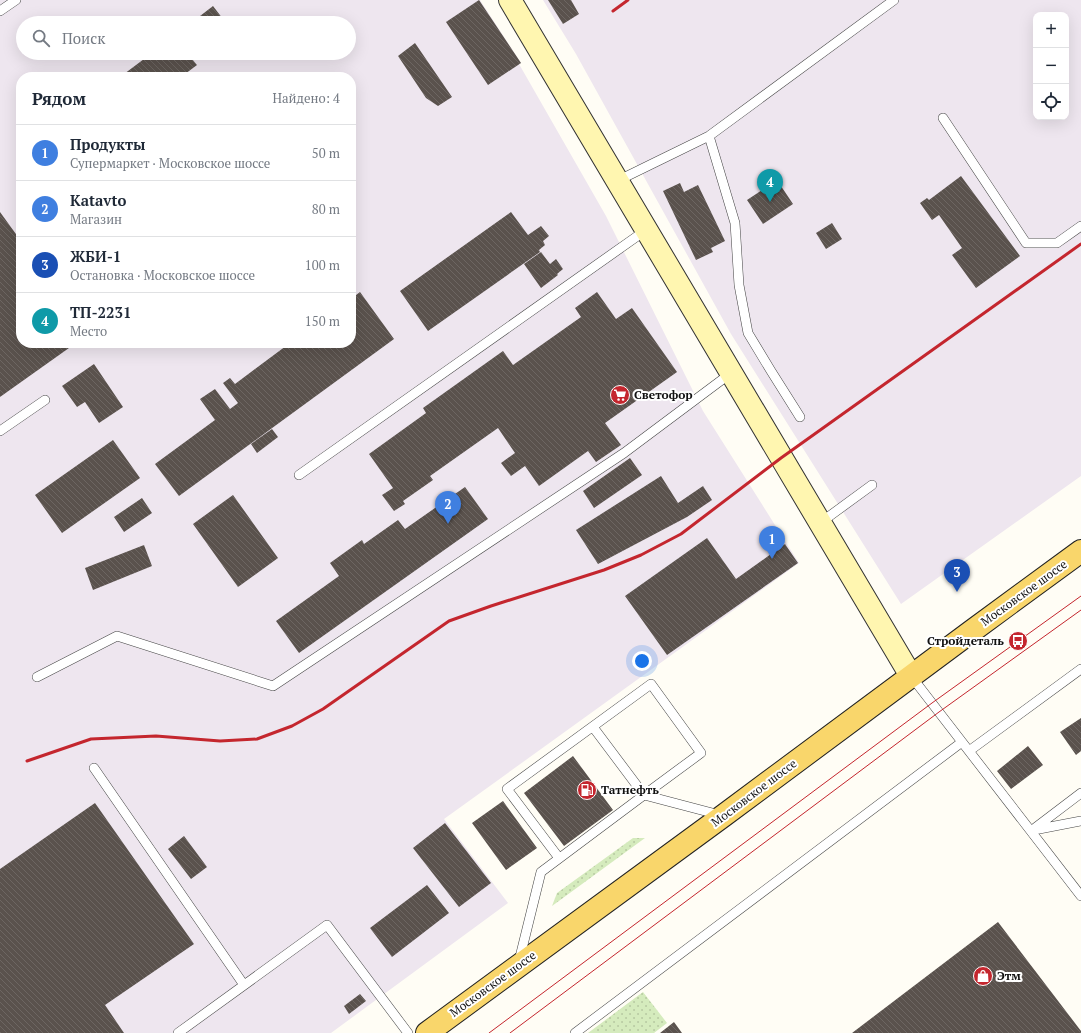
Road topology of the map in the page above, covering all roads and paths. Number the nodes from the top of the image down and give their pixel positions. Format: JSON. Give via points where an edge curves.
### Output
{"nodes":[{"id":1,"x":16,"y":0,"type":"edge"},
{"id":2,"x":510,"y":0,"type":"edge"},
{"id":3,"x":894,"y":0,"type":"edge"},
{"id":4,"x":0,"y":11,"type":"edge"},
{"id":5,"x":943,"y":118,"type":"dead end"},
{"id":6,"x":709,"y":136,"type":"junction"},
{"id":7,"x":617,"y":181,"type":"junction"},
{"id":8,"x":1081,"y":226,"type":"edge"},
{"id":9,"x":646,"y":230,"type":"junction"},
{"id":10,"x":731,"y":373,"type":"junction"},
{"id":11,"x":45,"y":400,"type":"dead end"},
{"id":12,"x":800,"y":417,"type":"dead end"},
{"id":13,"x":0,"y":431,"type":"edge"},
{"id":14,"x":299,"y":475,"type":"dead end"},
{"id":15,"x":872,"y":485,"type":"dead end"},
{"id":16,"x":820,"y":523,"type":"junction"},
{"id":17,"x":1081,"y":552,"type":"edge"},
{"id":18,"x":1081,"y":669,"type":"edge"},
{"id":19,"x":911,"y":676,"type":"junction"},
{"id":20,"x":37,"y":677,"type":"dead end"},
{"id":21,"x":593,"y":727,"type":"junction"},
{"id":22,"x":962,"y":742,"type":"junction"},
{"id":23,"x":969,"y":750,"type":"junction"},
{"id":24,"x":94,"y":768,"type":"dead end"},
{"id":25,"x":1081,"y":793,"type":"edge"},
{"id":26,"x":644,"y":795,"type":"junction"},
{"id":27,"x":724,"y":816,"type":"junction"},
{"id":28,"x":1081,"y":821,"type":"edge"},
{"id":29,"x":1031,"y":831,"type":"junction"},
{"id":30,"x":559,"y":858,"type":"junction"},
{"id":31,"x":1081,"y":896,"type":"edge"},
{"id":32,"x":518,"y":966,"type":"junction"},
{"id":33,"x":244,"y":985,"type":"junction"},
{"id":34,"x":178,"y":1033,"type":"edge"},
{"id":35,"x":408,"y":1033,"type":"edge"},
{"id":36,"x":426,"y":1033,"type":"edge"},
{"id":37,"x":575,"y":1033,"type":"edge"}],
"edges":[{"from":1,"to":4,"type":"lane"},
{"from":2,"to":7,"type":"main road"},
{"from":3,"to":6,"type":"lane"},
{"from":5,"to":8,"type":"lane","via":[[1026,243],[1057,243]]},
{"from":6,"to":7,"type":"lane"},
{"from":6,"to":12,"type":"lane","via":[[735,223],[740,285],[748,333]]},
{"from":7,"to":9,"type":"main road"},
{"from":9,"to":10,"type":"main road"},
{"from":9,"to":14,"type":"lane"},
{"from":10,"to":16,"type":"main road"},
{"from":10,"to":20,"type":"lane","via":[[624,453],[274,686],[117,636]]},
{"from":11,"to":13,"type":"lane"},
{"from":15,"to":16,"type":"lane"},
{"from":16,"to":19,"type":"main road"},
{"from":17,"to":19,"type":"main road","name":"Московское шоссе"},
{"from":18,"to":23,"type":"lane"},
{"from":19,"to":22,"type":"lane"},
{"from":19,"to":27,"type":"main road","name":"Московское шоссе"},
{"from":21,"to":26,"type":"lane"},
{"from":21,"to":26,"type":"lane","via":[[651,684],[701,753]]},
{"from":21,"to":30,"type":"lane","via":[[507,789]]},
{"from":22,"to":23,"type":"lane"},
{"from":22,"to":37,"type":"lane"},
{"from":23,"to":29,"type":"lane"},
{"from":24,"to":33,"type":"lane"},
{"from":25,"to":29,"type":"lane"},
{"from":26,"to":27,"type":"lane"},
{"from":26,"to":30,"type":"lane"},
{"from":27,"to":32,"type":"main road","name":"Московское шоссе"},
{"from":28,"to":29,"type":"lane"},
{"from":29,"to":31,"type":"lane"},
{"from":30,"to":32,"type":"lane","via":[[541,872]]},
{"from":32,"to":36,"type":"main road","name":"Московское шоссе"},
{"from":33,"to":34,"type":"lane"},
{"from":33,"to":35,"type":"lane","via":[[327,925]]}]}
